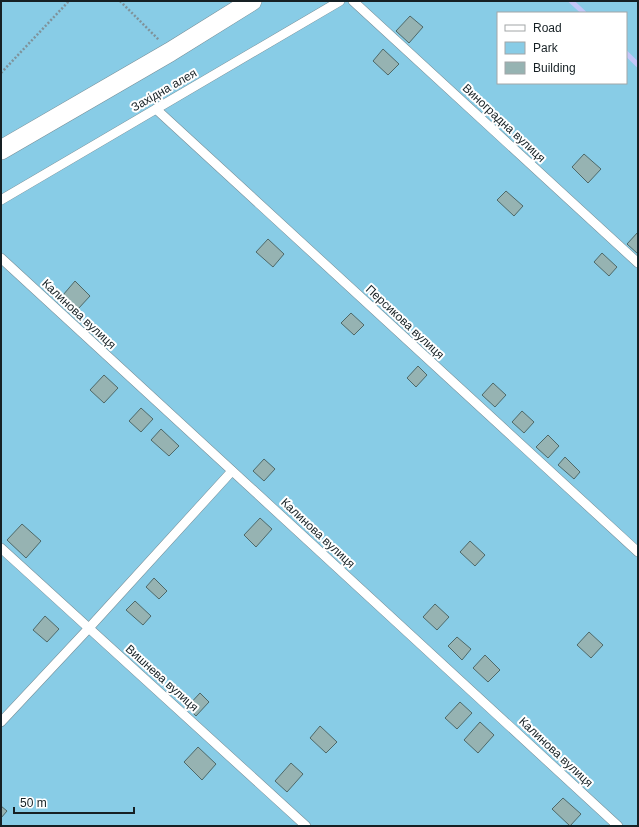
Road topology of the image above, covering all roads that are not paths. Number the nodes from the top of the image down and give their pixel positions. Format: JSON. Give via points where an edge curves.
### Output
{"nodes":[{"id":1,"x":252,"y":1,"type":"edge"},
{"id":2,"x":340,"y":1,"type":"edge"},
{"id":3,"x":353,"y":1,"type":"edge"},
{"id":4,"x":156,"y":109,"type":"junction"},
{"id":5,"x":1,"y":150,"type":"edge"},
{"id":6,"x":1,"y":200,"type":"edge"},
{"id":7,"x":1,"y":258,"type":"edge"},
{"id":8,"x":638,"y":263,"type":"edge"},
{"id":9,"x":232,"y":471,"type":"junction"},
{"id":10,"x":1,"y":548,"type":"edge"},
{"id":11,"x":638,"y":552,"type":"edge"},
{"id":12,"x":89,"y":628,"type":"junction"},
{"id":13,"x":1,"y":722,"type":"edge"},
{"id":14,"x":306,"y":826,"type":"edge"},
{"id":15,"x":618,"y":826,"type":"edge"}],
"edges":[{"from":1,"to":5,"type":"street"},
{"from":2,"to":4,"type":"lane","name":"Західна алея"},
{"from":3,"to":8,"type":"lane","name":"Виноградна вулиця"},
{"from":4,"to":6,"type":"lane","name":"Західна алея"},
{"from":4,"to":11,"type":"lane","name":"Персикова вулиця"},
{"from":7,"to":9,"type":"lane","name":"Калинова вулиця"},
{"from":9,"to":12,"type":"lane"},
{"from":9,"to":15,"type":"lane","name":"Калинова вулиця"},
{"from":10,"to":12,"type":"lane","name":"Вишнева вулиця"},
{"from":12,"to":13,"type":"lane"},
{"from":12,"to":14,"type":"lane","name":"Вишнева вулиця"}]}
